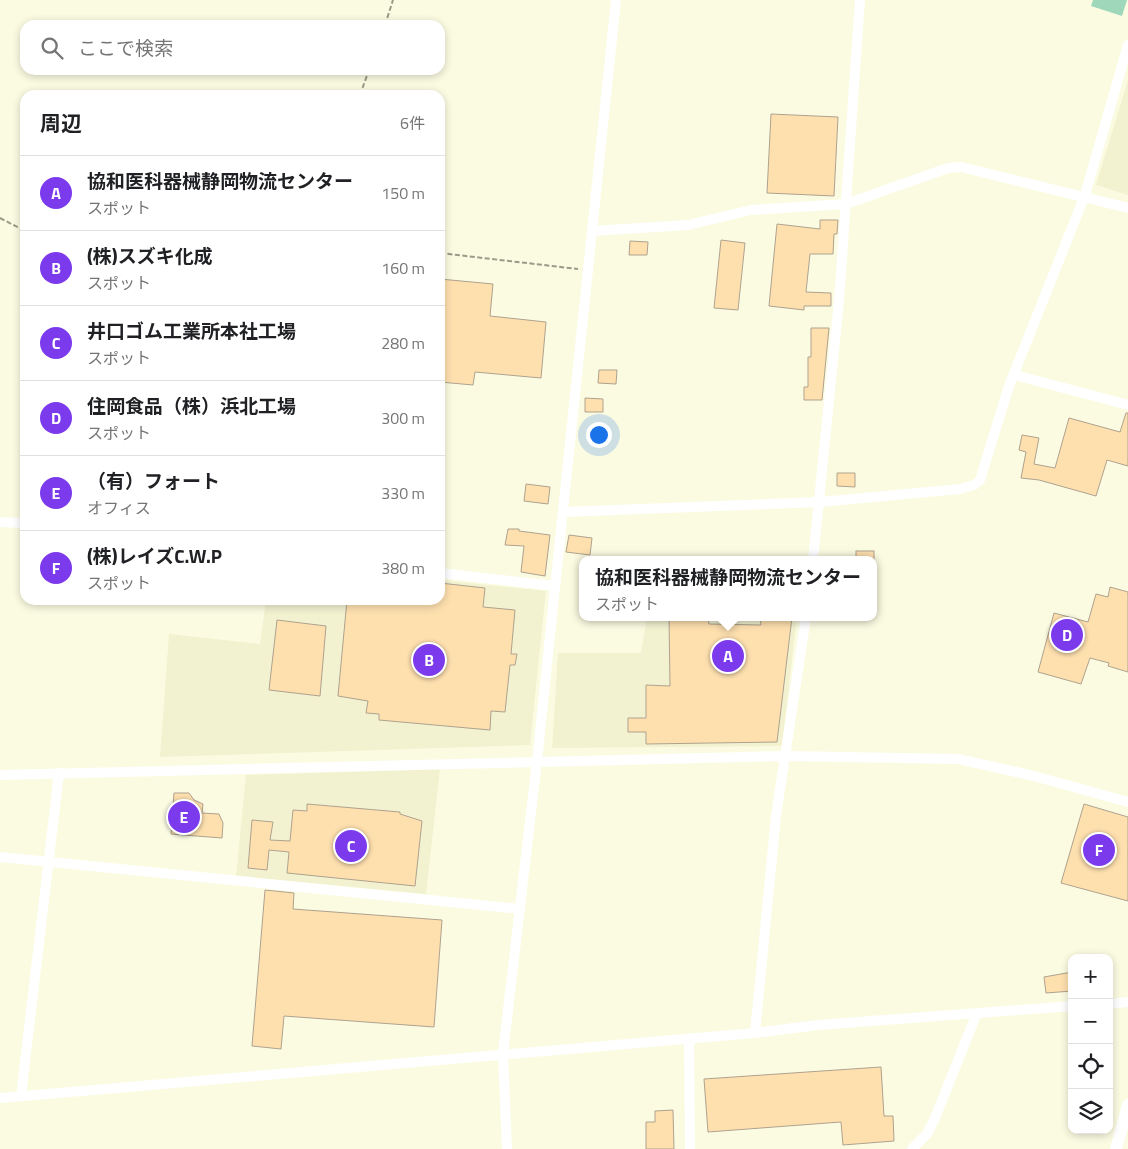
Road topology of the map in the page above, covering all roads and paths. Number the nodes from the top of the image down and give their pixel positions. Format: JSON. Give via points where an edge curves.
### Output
{"nodes":[{"id":1,"x":393,"y":0,"type":"edge"},
{"id":2,"x":616,"y":0,"type":"edge"},
{"id":3,"x":860,"y":0,"type":"edge"},
{"id":4,"x":387,"y":20,"type":"edge"},
{"id":5,"x":1128,"y":45,"type":"edge"},
{"id":6,"x":367,"y":75,"type":"edge"},
{"id":7,"x":362,"y":90,"type":"edge"},
{"id":8,"x":1085,"y":195,"type":"junction"},
{"id":9,"x":846,"y":204,"type":"junction"},
{"id":10,"x":1128,"y":208,"type":"edge"},
{"id":11,"x":0,"y":218,"type":"edge"},
{"id":12,"x":20,"y":228,"type":"edge"},
{"id":13,"x":592,"y":231,"type":"junction"},
{"id":14,"x":445,"y":254,"type":"edge"},
{"id":15,"x":588,"y":270,"type":"junction"},
{"id":16,"x":1014,"y":375,"type":"junction"},
{"id":17,"x":1128,"y":405,"type":"edge"},
{"id":18,"x":820,"y":502,"type":"junction"},
{"id":19,"x":563,"y":512,"type":"junction"},
{"id":20,"x":0,"y":522,"type":"edge"},
{"id":21,"x":20,"y":522,"type":"edge"},
{"id":22,"x":813,"y":556,"type":"edge"},
{"id":23,"x":445,"y":574,"type":"edge"},
{"id":24,"x":555,"y":586,"type":"junction"},
{"id":25,"x":805,"y":621,"type":"edge"},
{"id":26,"x":785,"y":756,"type":"junction"},
{"id":27,"x":537,"y":761,"type":"junction"},
{"id":28,"x":59,"y":773,"type":"junction"},
{"id":29,"x":0,"y":775,"type":"edge"},
{"id":30,"x":1128,"y":802,"type":"edge"},
{"id":31,"x":0,"y":857,"type":"edge"},
{"id":32,"x":49,"y":862,"type":"junction"},
{"id":33,"x":520,"y":909,"type":"junction"},
{"id":34,"x":1128,"y":1002,"type":"edge"},
{"id":35,"x":1113,"y":1004,"type":"edge"},
{"id":36,"x":1068,"y":1006,"type":"edge"},
{"id":37,"x":977,"y":1013,"type":"junction"},
{"id":38,"x":755,"y":1033,"type":"junction"},
{"id":39,"x":689,"y":1038,"type":"junction"},
{"id":40,"x":503,"y":1053,"type":"junction"},
{"id":41,"x":21,"y":1096,"type":"junction"},
{"id":42,"x":0,"y":1098,"type":"edge"},
{"id":43,"x":1128,"y":1105,"type":"edge"},
{"id":44,"x":506,"y":1149,"type":"edge"},
{"id":45,"x":690,"y":1149,"type":"edge"},
{"id":46,"x":912,"y":1149,"type":"edge"},
{"id":47,"x":1116,"y":1149,"type":"edge"}],
"edges":[{"from":1,"to":4,"type":"path"},
{"from":2,"to":13,"type":"street"},
{"from":3,"to":9,"type":"street"},
{"from":5,"to":8,"type":"street"},
{"from":6,"to":7,"type":"path"},
{"from":8,"to":9,"type":"street","via":[[960,167],[948,168]]},
{"from":8,"to":10,"type":"street"},
{"from":8,"to":16,"type":"street"},
{"from":9,"to":13,"type":"street","via":[[751,210],[688,225]]},
{"from":9,"to":18,"type":"street"},
{"from":11,"to":12,"type":"path"},
{"from":13,"to":15,"type":"street"},
{"from":14,"to":15,"type":"path"},
{"from":15,"to":19,"type":"street"},
{"from":16,"to":17,"type":"street"},
{"from":16,"to":18,"type":"street","via":[[982,476],[974,485]]},
{"from":18,"to":19,"type":"street"},
{"from":18,"to":22,"type":"street"},
{"from":19,"to":24,"type":"street"},
{"from":20,"to":21,"type":"street"},
{"from":23,"to":24,"type":"street"},
{"from":24,"to":27,"type":"street"},
{"from":25,"to":26,"type":"street"},
{"from":26,"to":27,"type":"street"},
{"from":26,"to":30,"type":"street","via":[[958,759]]},
{"from":26,"to":38,"type":"street"},
{"from":27,"to":28,"type":"street"},
{"from":27,"to":33,"type":"street"},
{"from":28,"to":29,"type":"street"},
{"from":28,"to":32,"type":"street"},
{"from":31,"to":32,"type":"street"},
{"from":32,"to":33,"type":"street"},
{"from":32,"to":41,"type":"street"},
{"from":33,"to":40,"type":"street"},
{"from":34,"to":35,"type":"street"},
{"from":36,"to":37,"type":"street"},
{"from":37,"to":38,"type":"street"},
{"from":37,"to":46,"type":"street","via":[[935,1118],[927,1134]]},
{"from":38,"to":39,"type":"street"},
{"from":39,"to":40,"type":"street"},
{"from":39,"to":45,"type":"street"},
{"from":40,"to":41,"type":"street"},
{"from":40,"to":44,"type":"street"},
{"from":41,"to":42,"type":"street"},
{"from":43,"to":47,"type":"street"}]}
